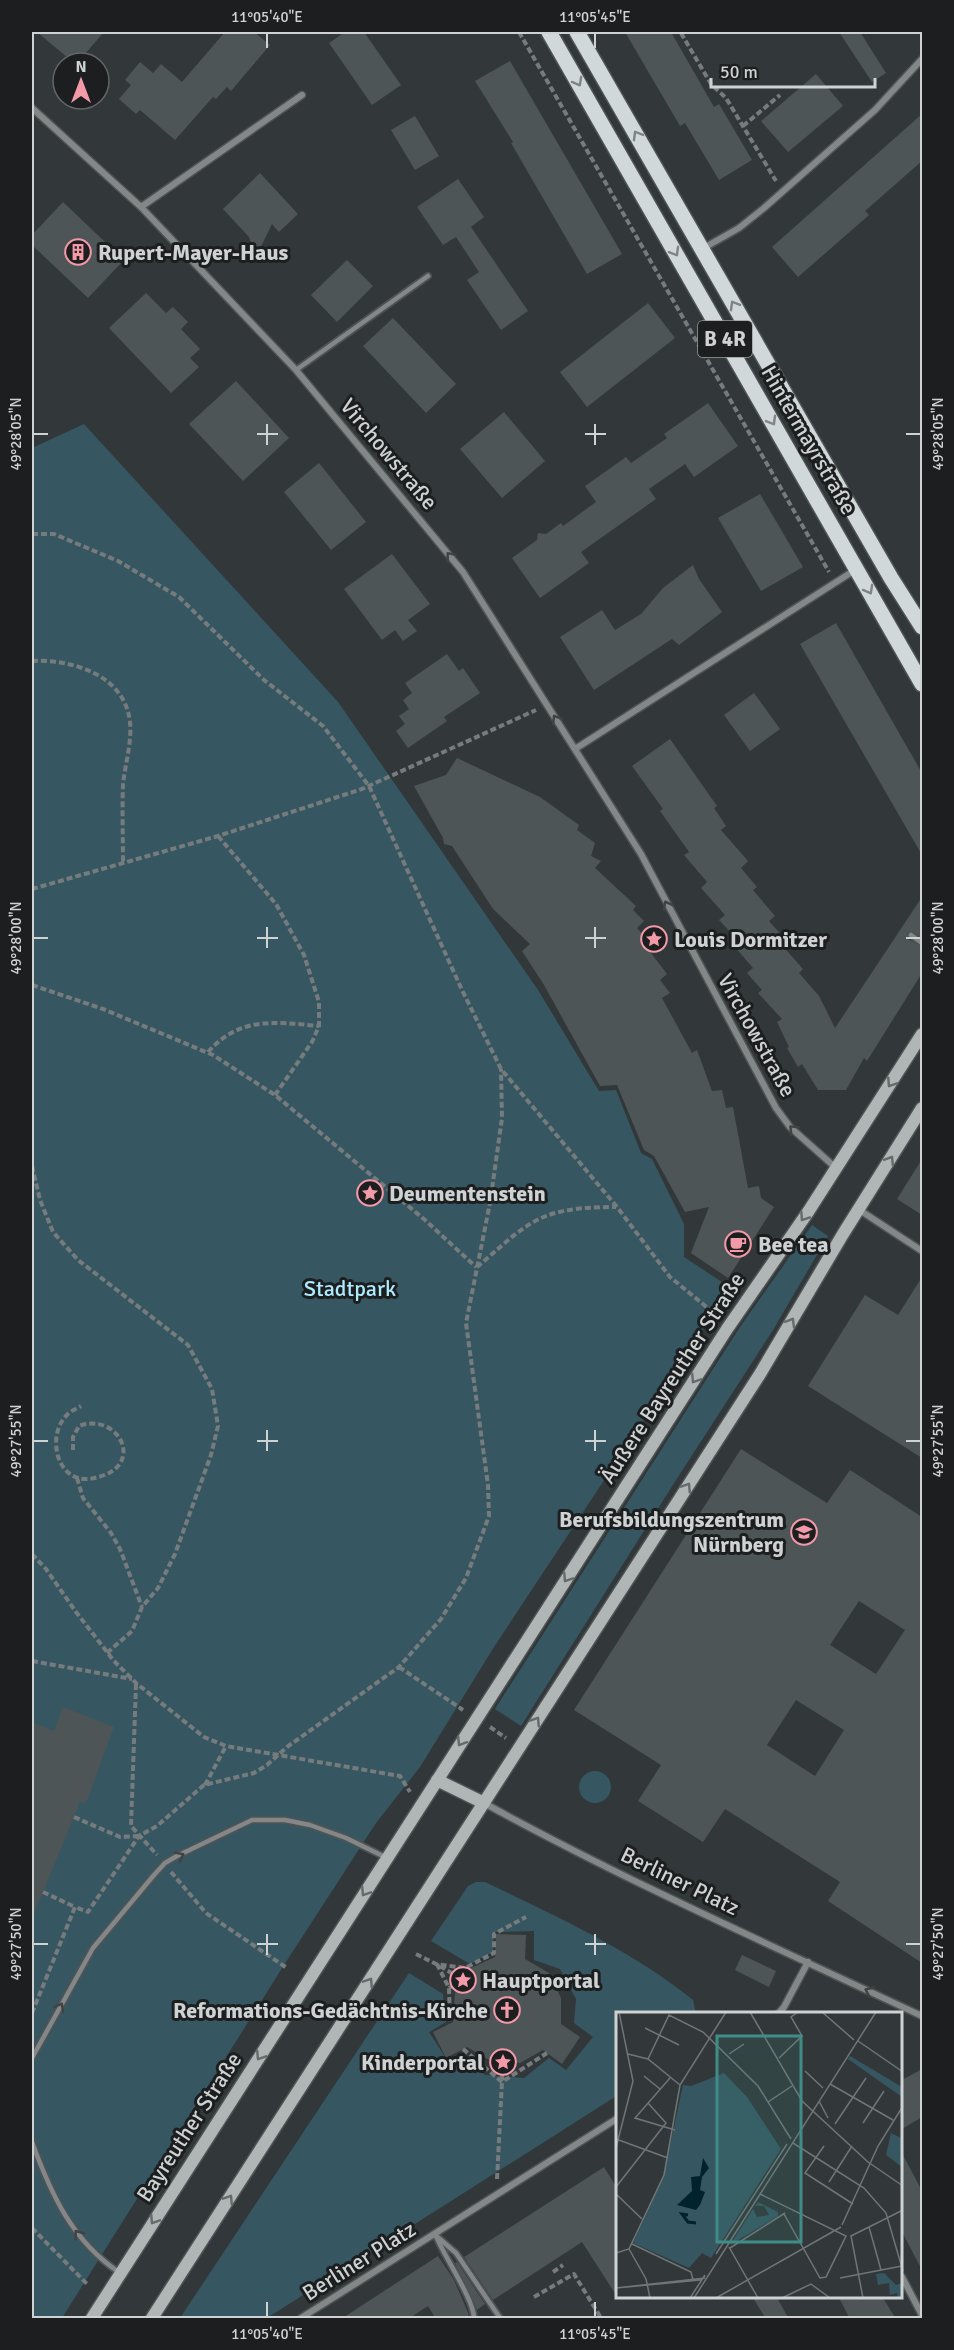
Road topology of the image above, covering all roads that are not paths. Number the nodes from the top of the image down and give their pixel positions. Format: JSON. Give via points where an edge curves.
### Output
{"nodes":[{"id":1,"x":549,"y":32,"type":"edge"},
{"id":2,"x":577,"y":32,"type":"edge"},
{"id":3,"x":922,"y":59,"type":"edge"},
{"id":4,"x":302,"y":95,"type":"dead end"},
{"id":5,"x":32,"y":108,"type":"edge"},
{"id":6,"x":141,"y":207,"type":"junction"},
{"id":7,"x":702,"y":249,"type":"junction"},
{"id":8,"x":428,"y":276,"type":"dead end"},
{"id":9,"x":296,"y":370,"type":"junction"},
{"id":10,"x":857,"y":569,"type":"junction"},
{"id":11,"x":922,"y":627,"type":"edge"},
{"id":12,"x":922,"y":684,"type":"edge"},
{"id":13,"x":575,"y":749,"type":"junction"},
{"id":14,"x":910,"y":935,"type":"dead end"},
{"id":15,"x":922,"y":943,"type":"edge"},
{"id":16,"x":922,"y":1034,"type":"edge"},
{"id":17,"x":922,"y":1108,"type":"edge"},
{"id":18,"x":836,"y":1168,"type":"junction"},
{"id":19,"x":858,"y":1209,"type":"junction"},
{"id":20,"x":922,"y":1251,"type":"edge"},
{"id":21,"x":437,"y":1780,"type":"junction"},
{"id":22,"x":484,"y":1803,"type":"junction"},
{"id":23,"x":419,"y":1808,"type":"joint"},
{"id":24,"x":387,"y":1858,"type":"junction"},
{"id":25,"x":808,"y":1962,"type":"junction"},
{"id":26,"x":780,"y":2012,"type":"edge"},
{"id":27,"x":922,"y":2016,"type":"edge"},
{"id":28,"x":32,"y":2058,"type":"edge"},
{"id":29,"x":616,"y":2119,"type":"edge"},
{"id":30,"x":32,"y":2142,"type":"edge"},
{"id":31,"x":434,"y":2234,"type":"junction"},
{"id":32,"x":120,"y":2273,"type":"junction"},
{"id":33,"x":903,"y":2279,"type":"edge"},
{"id":34,"x":922,"y":2315,"type":"edge"},
{"id":35,"x":92,"y":2319,"type":"edge"},
{"id":36,"x":152,"y":2319,"type":"edge"},
{"id":37,"x":301,"y":2319,"type":"edge"},
{"id":38,"x":474,"y":2319,"type":"edge"},
{"id":39,"x":500,"y":2319,"type":"edge"}],
"edges":[{"from":1,"to":10,"type":"main road","name":"Hintermayrstraße","number":"B 4R","one_way":true},
{"from":7,"to":2,"type":"main road","name":"Hintermayrstraße","number":"B 4R","one_way":true},
{"from":3,"to":7,"type":"street","via":[[875,110],[782,192],[739,228]]},
{"from":4,"to":6,"type":"street"},
{"from":5,"to":6,"type":"street","name":"Virchowstraße"},
{"from":6,"to":9,"type":"street","name":"Virchowstraße"},
{"from":11,"to":7,"type":"main road","name":"Hintermayrstraße","number":"B 4R","one_way":true},
{"from":8,"to":9,"type":"lane"},
{"from":13,"to":9,"type":"street","name":"Virchowstraße","one_way":true,"via":[[463,572]]},
{"from":10,"to":12,"type":"main road","name":"Hintermayrstraße","number":"B 4R","one_way":true},
{"from":10,"to":13,"type":"street"},
{"from":18,"to":13,"type":"street","name":"Virchowstraße","one_way":true,"via":[[790,1127],[776,1108],[641,854]]},
{"from":14,"to":15,"type":"lane"},
{"from":16,"to":18,"type":"main road","name":"Äußere Bayreuther Straße","one_way":true},
{"from":19,"to":17,"type":"main road","one_way":true},
{"from":18,"to":21,"type":"main road","name":"Äußere Bayreuther Straße","one_way":true,"via":[[727,1329]]},
{"from":19,"to":20,"type":"street"},
{"from":22,"to":19,"type":"main road","one_way":true,"via":[[760,1374]]},
{"from":21,"to":22,"type":"main road"},
{"from":21,"to":23,"type":"main road","name":"Äußere Bayreuther Straße"},
{"from":22,"to":25,"type":"street","name":"Berliner Platz"},
{"from":36,"to":22,"type":"main road","one_way":true},
{"from":23,"to":24,"type":"main road","name":"Bayreuther Straße"},
{"from":28,"to":24,"type":"lane","one_way":true,"via":[[93,1948],[165,1863],[252,1820],[310,1825]]},
{"from":24,"to":32,"type":"main road","name":"Bayreuther Straße","one_way":true},
{"from":25,"to":26,"type":"street"},
{"from":27,"to":25,"type":"street","name":"Berliner Platz","one_way":true},
{"from":29,"to":31,"type":"street","name":"Berliner Platz"},
{"from":32,"to":30,"type":"lane","one_way":true,"via":[[101,2260],[78,2235],[55,2200]]},
{"from":31,"to":37,"type":"street","name":"Berliner Platz"},
{"from":31,"to":38,"type":"lane","via":[[462,2285]]},
{"from":31,"to":39,"type":"lane","via":[[456,2253]]},
{"from":32,"to":35,"type":"main road","name":"Bayreuther Straße"},
{"from":33,"to":34,"type":"street"}]}
